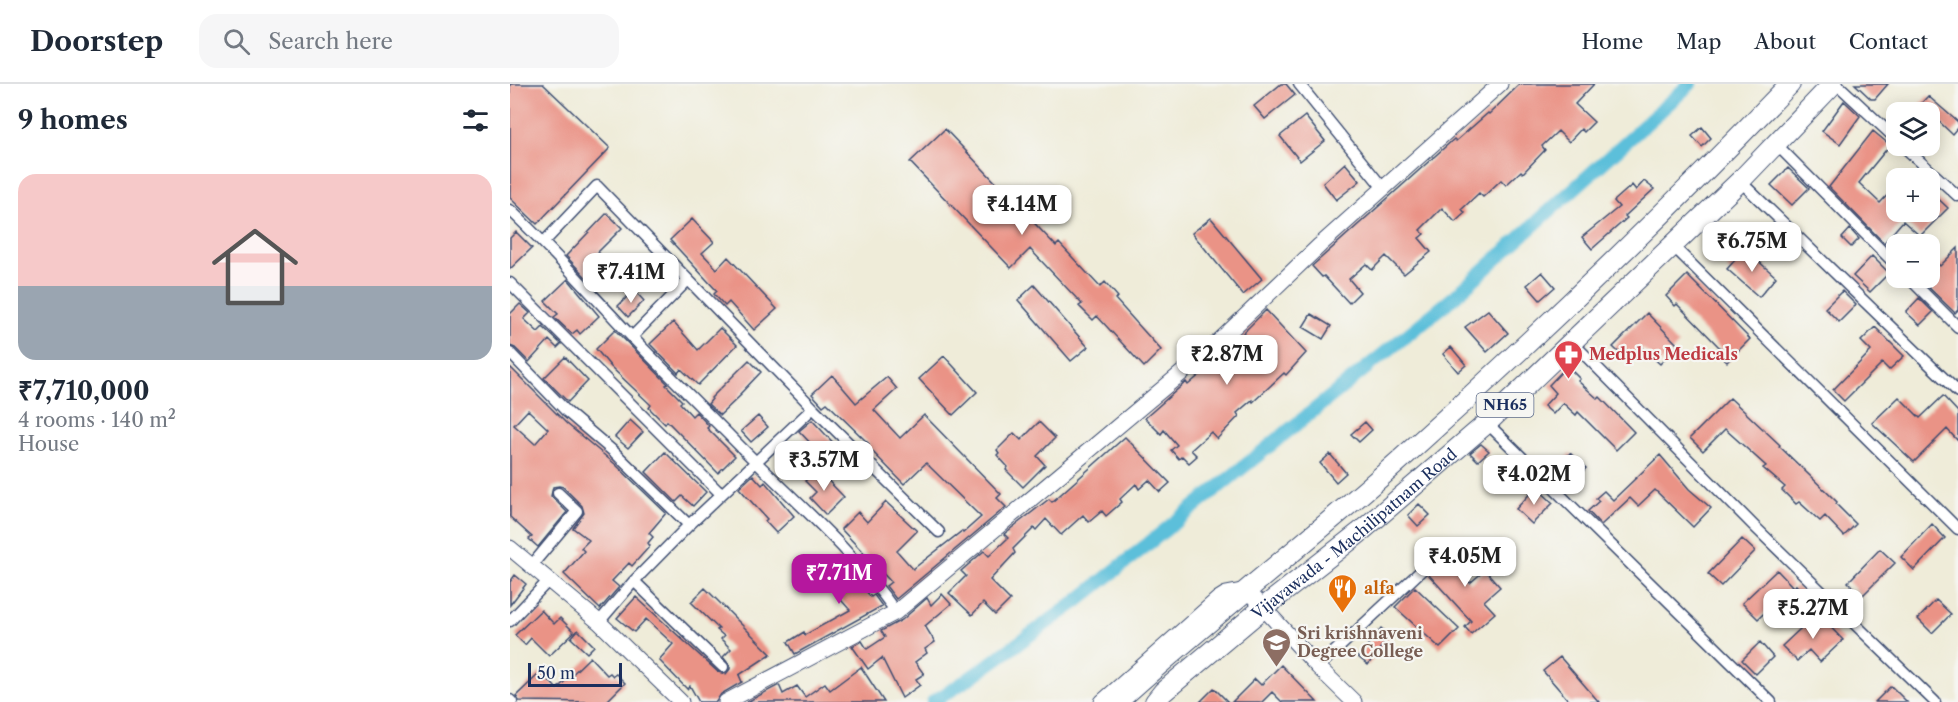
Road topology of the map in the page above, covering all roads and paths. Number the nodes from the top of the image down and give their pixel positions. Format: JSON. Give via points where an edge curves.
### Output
{"nodes":[{"id":1,"x":1299,"y":84,"type":"edge"},
{"id":2,"x":1500,"y":84,"type":"edge"},
{"id":3,"x":1790,"y":84,"type":"edge"},
{"id":4,"x":1835,"y":84,"type":"edge"},
{"id":5,"x":1886,"y":130,"type":"edge"},
{"id":6,"x":1776,"y":144,"type":"junction"},
{"id":7,"x":1915,"y":156,"type":"edge"},
{"id":8,"x":1740,"y":181,"type":"junction"},
{"id":9,"x":1383,"y":188,"type":"junction"},
{"id":10,"x":1958,"y":196,"type":"edge"},
{"id":11,"x":510,"y":210,"type":"edge"},
{"id":12,"x":544,"y":242,"type":"junction"},
{"id":13,"x":1672,"y":245,"type":"junction"},
{"id":14,"x":1886,"y":255,"type":"edge"},
{"id":15,"x":688,"y":280,"type":"junction"},
{"id":16,"x":510,"y":283,"type":"edge"},
{"id":17,"x":1919,"y":288,"type":"edge"},
{"id":18,"x":1958,"y":327,"type":"edge"},
{"id":19,"x":632,"y":337,"type":"junction"},
{"id":20,"x":1572,"y":342,"type":"junction"},
{"id":21,"x":510,"y":352,"type":"edge"},
{"id":22,"x":1958,"y":392,"type":"edge"},
{"id":23,"x":813,"y":408,"type":"junction"},
{"id":24,"x":1486,"y":423,"type":"junction"},
{"id":25,"x":755,"y":462,"type":"junction"},
{"id":26,"x":558,"y":493,"type":"dead end"},
{"id":27,"x":721,"y":494,"type":"junction"},
{"id":28,"x":1343,"y":508,"type":"junction"},
{"id":29,"x":689,"y":525,"type":"junction"},
{"id":30,"x":1958,"y":529,"type":"edge"},
{"id":31,"x":939,"y":531,"type":"dead end"},
{"id":32,"x":1359,"y":532,"type":"junction"},
{"id":33,"x":510,"y":548,"type":"edge"},
{"id":34,"x":1439,"y":554,"type":"dead end"},
{"id":35,"x":532,"y":565,"type":"junction"},
{"id":36,"x":550,"y":579,"type":"junction"},
{"id":37,"x":634,"y":581,"type":"junction"},
{"id":38,"x":1247,"y":590,"type":"junction"},
{"id":39,"x":1263,"y":608,"type":"junction"},
{"id":40,"x":896,"y":612,"type":"junction"},
{"id":41,"x":510,"y":621,"type":"edge"},
{"id":42,"x":599,"y":622,"type":"junction"},
{"id":43,"x":723,"y":667,"type":"dead end"},
{"id":44,"x":1318,"y":667,"type":"junction"},
{"id":45,"x":681,"y":702,"type":"edge"},
{"id":46,"x":726,"y":702,"type":"edge"},
{"id":47,"x":1102,"y":702,"type":"edge"},
{"id":48,"x":1117,"y":702,"type":"edge"},
{"id":49,"x":1155,"y":702,"type":"edge"},
{"id":50,"x":1354,"y":702,"type":"edge"},
{"id":51,"x":1771,"y":702,"type":"edge"},
{"id":52,"x":1935,"y":702,"type":"edge"}],
"edges":[{"from":1,"to":9,"type":"street"},
{"from":2,"to":9,"type":"street"},
{"from":3,"to":28,"type":"highway","name":"Vijayawada - Machilipatnam Road","number":"NH65","via":[[1502,367]]},
{"from":4,"to":5,"type":"street"},
{"from":4,"to":6,"type":"highway","name":"Vijayawada - Machilipatnam Road","number":"NH65"},
{"from":6,"to":8,"type":"highway","name":"Vijayawada - Machilipatnam Road","number":"NH65"},
{"from":6,"to":14,"type":"street"},
{"from":7,"to":10,"type":"street"},
{"from":8,"to":13,"type":"highway","name":"Vijayawada - Machilipatnam Road","number":"NH65"},
{"from":8,"to":22,"type":"street"},
{"from":9,"to":40,"type":"street","via":[[1215,345]]},
{"from":11,"to":12,"type":"street"},
{"from":12,"to":15,"type":"street","via":[[597,186]]},
{"from":12,"to":19,"type":"street"},
{"from":13,"to":20,"type":"highway","name":"Vijayawada - Machilipatnam Road","number":"NH65"},
{"from":13,"to":30,"type":"street"},
{"from":15,"to":19,"type":"street"},
{"from":15,"to":23,"type":"street"},
{"from":16,"to":27,"type":"street"},
{"from":17,"to":18,"type":"street"},
{"from":19,"to":25,"type":"street"},
{"from":20,"to":24,"type":"highway","name":"Vijayawada - Machilipatnam Road","number":"NH65"},
{"from":20,"to":52,"type":"street"},
{"from":21,"to":29,"type":"street","via":[[567,412]]},
{"from":23,"to":25,"type":"street"},
{"from":23,"to":31,"type":"street"},
{"from":24,"to":32,"type":"highway","name":"Vijayawada - Machilipatnam Road","number":"NH65"},
{"from":24,"to":51,"type":"street"},
{"from":25,"to":27,"type":"street"},
{"from":25,"to":40,"type":"street","via":[[866,572]]},
{"from":26,"to":35,"type":"street","via":[[577,511]]},
{"from":27,"to":29,"type":"street"},
{"from":28,"to":32,"type":"highway"},
{"from":28,"to":38,"type":"highway","name":"Vijayawada - Machilipatnam Road","number":"NH65"},
{"from":29,"to":37,"type":"street"},
{"from":32,"to":39,"type":"highway","name":"Vijayawada - Machilipatnam Road","number":"NH65"},
{"from":33,"to":35,"type":"street"},
{"from":34,"to":44,"type":"street"},
{"from":35,"to":36,"type":"street"},
{"from":36,"to":41,"type":"street"},
{"from":36,"to":42,"type":"street"},
{"from":37,"to":42,"type":"street"},
{"from":37,"to":43,"type":"street"},
{"from":38,"to":39,"type":"street"},
{"from":38,"to":47,"type":"street","via":[[1232,591],[1218,599]]},
{"from":38,"to":48,"type":"highway","name":"Vijayawada - Machilipatnam Road","number":"NH65"},
{"from":39,"to":44,"type":"street"},
{"from":39,"to":49,"type":"highway","name":"Vijayawada - Machilipatnam Road","number":"NH65"},
{"from":40,"to":46,"type":"street"},
{"from":42,"to":45,"type":"street"},
{"from":44,"to":50,"type":"street"}]}
